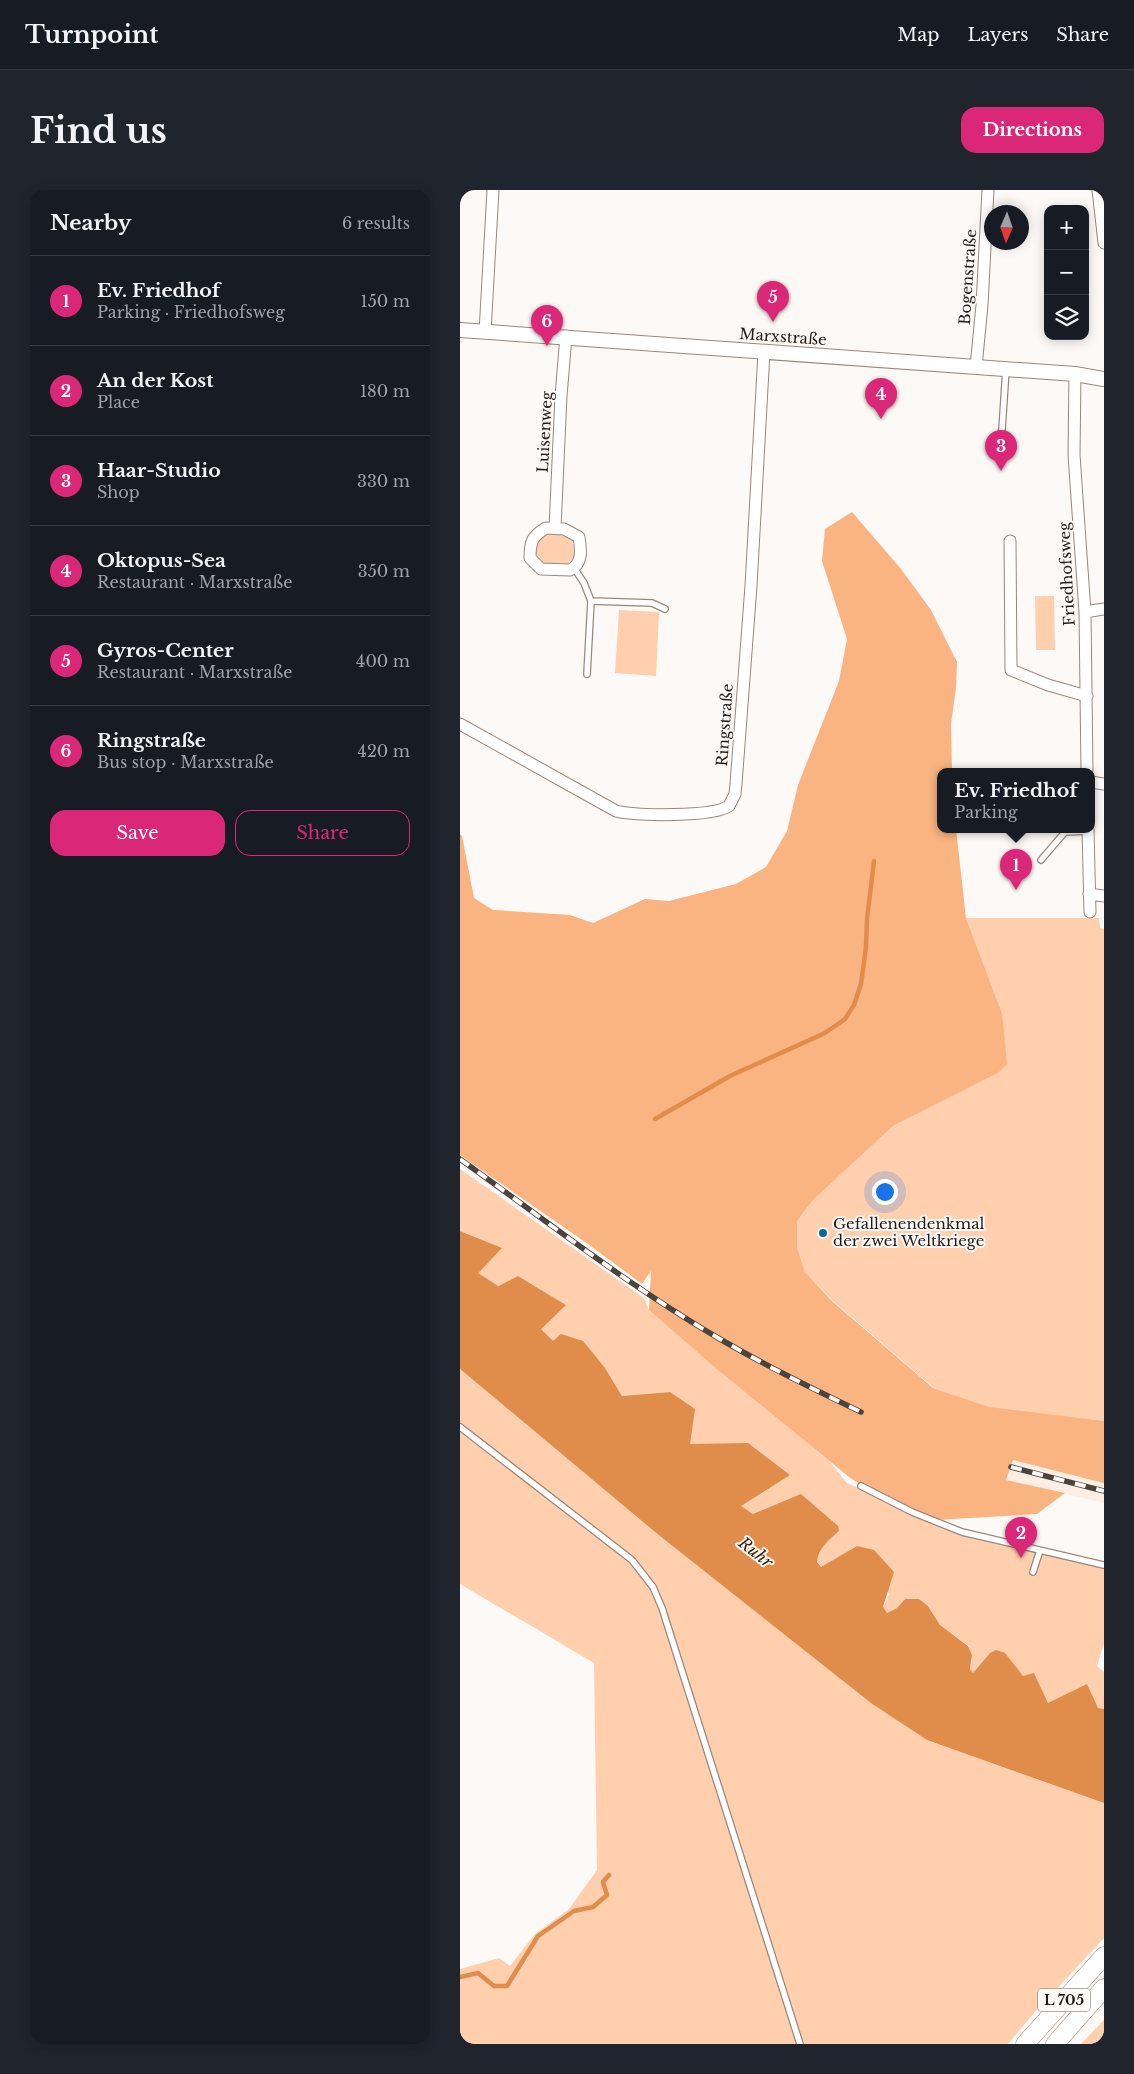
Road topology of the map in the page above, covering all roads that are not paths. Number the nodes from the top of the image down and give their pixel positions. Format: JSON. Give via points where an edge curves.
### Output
{"nodes":[{"id":1,"x":493,"y":190,"type":"edge"},
{"id":2,"x":988,"y":190,"type":"edge"},
{"id":3,"x":1098,"y":190,"type":"edge"},
{"id":4,"x":1104,"y":243,"type":"edge"},
{"id":5,"x":460,"y":330,"type":"edge"},
{"id":6,"x":485,"y":332,"type":"junction"},
{"id":7,"x":566,"y":336,"type":"junction"},
{"id":8,"x":764,"y":352,"type":"junction"},
{"id":9,"x":976,"y":367,"type":"junction"},
{"id":10,"x":1006,"y":369,"type":"junction"},
{"id":11,"x":1075,"y":374,"type":"junction"},
{"id":12,"x":1101,"y":375,"type":"edge"},
{"id":13,"x":1000,"y":460,"type":"dead end"},
{"id":14,"x":555,"y":528,"type":"junction"},
{"id":15,"x":1010,"y":541,"type":"dead end"},
{"id":16,"x":574,"y":568,"type":"junction"},
{"id":17,"x":591,"y":601,"type":"junction"},
{"id":18,"x":1104,"y":609,"type":"edge"},
{"id":19,"x":665,"y":610,"type":"dead end"},
{"id":20,"x":1085,"y":612,"type":"junction"},
{"id":21,"x":588,"y":674,"type":"dead end"},
{"id":22,"x":1087,"y":696,"type":"junction"},
{"id":23,"x":460,"y":724,"type":"edge"},
{"id":24,"x":1087,"y":768,"type":"edge"},
{"id":25,"x":1064,"y":833,"type":"edge"},
{"id":26,"x":1088,"y":833,"type":"edge"},
{"id":27,"x":1041,"y":860,"type":"dead end"},
{"id":28,"x":1089,"y":894,"type":"junction"},
{"id":29,"x":1104,"y":896,"type":"edge"},
{"id":30,"x":1090,"y":912,"type":"dead end"},
{"id":31,"x":460,"y":1427,"type":"edge"},
{"id":32,"x":860,"y":1486,"type":"dead end"},
{"id":33,"x":1040,"y":1550,"type":"junction"},
{"id":34,"x":1104,"y":1565,"type":"edge"},
{"id":35,"x":1032,"y":1572,"type":"dead end"},
{"id":36,"x":1104,"y":1956,"type":"edge"},
{"id":37,"x":1104,"y":1988,"type":"edge"},
{"id":38,"x":800,"y":2044,"type":"edge"},
{"id":39,"x":1025,"y":2044,"type":"edge"},
{"id":40,"x":1055,"y":2044,"type":"edge"}],
"edges":[{"from":1,"to":6,"type":"street"},
{"from":2,"to":9,"type":"street","name":"Bogenstraße"},
{"from":3,"to":4,"type":"street"},
{"from":5,"to":6,"type":"street","name":"Marxstraße"},
{"from":6,"to":7,"type":"street","name":"Marxstraße"},
{"from":7,"to":8,"type":"street","name":"Marxstraße"},
{"from":7,"to":14,"type":"street","name":"Luisenweg"},
{"from":8,"to":9,"type":"street","name":"Marxstraße"},
{"from":8,"to":23,"type":"street","name":"Ringstraße","via":[[736,784],[729,806],[713,812],[642,815],[616,810]]},
{"from":9,"to":10,"type":"street","name":"Marxstraße"},
{"from":10,"to":11,"type":"street","name":"Marxstraße"},
{"from":10,"to":13,"type":"lane"},
{"from":11,"to":12,"type":"street","name":"Marxstraße"},
{"from":11,"to":20,"type":"street","name":"Friedhofsweg","via":[[1074,455]]},
{"from":14,"to":16,"type":"street","via":[[571,531],[579,537],[580,558]]},
{"from":14,"to":16,"type":"street","via":[[546,528],[532,537],[530,558],[541,569]]},
{"from":15,"to":22,"type":"street","via":[[1010,670]]},
{"from":16,"to":17,"type":"lane"},
{"from":17,"to":19,"type":"lane","via":[[652,603]]},
{"from":17,"to":21,"type":"lane"},
{"from":18,"to":20,"type":"street"},
{"from":20,"to":22,"type":"street","name":"Friedhofsweg"},
{"from":22,"to":24,"type":"street","name":"Friedhofsweg"},
{"from":25,"to":27,"type":"lane"},
{"from":26,"to":28,"type":"street"},
{"from":28,"to":29,"type":"street"},
{"from":28,"to":30,"type":"street"},
{"from":31,"to":38,"type":"lane","via":[[632,1560],[653,1587]]},
{"from":32,"to":33,"type":"lane","via":[[962,1532]]},
{"from":33,"to":34,"type":"lane"},
{"from":33,"to":35,"type":"lane"},
{"from":36,"to":39,"type":"main road","number":"L 705"},
{"from":37,"to":40,"type":"main road","number":"L 705"}]}
